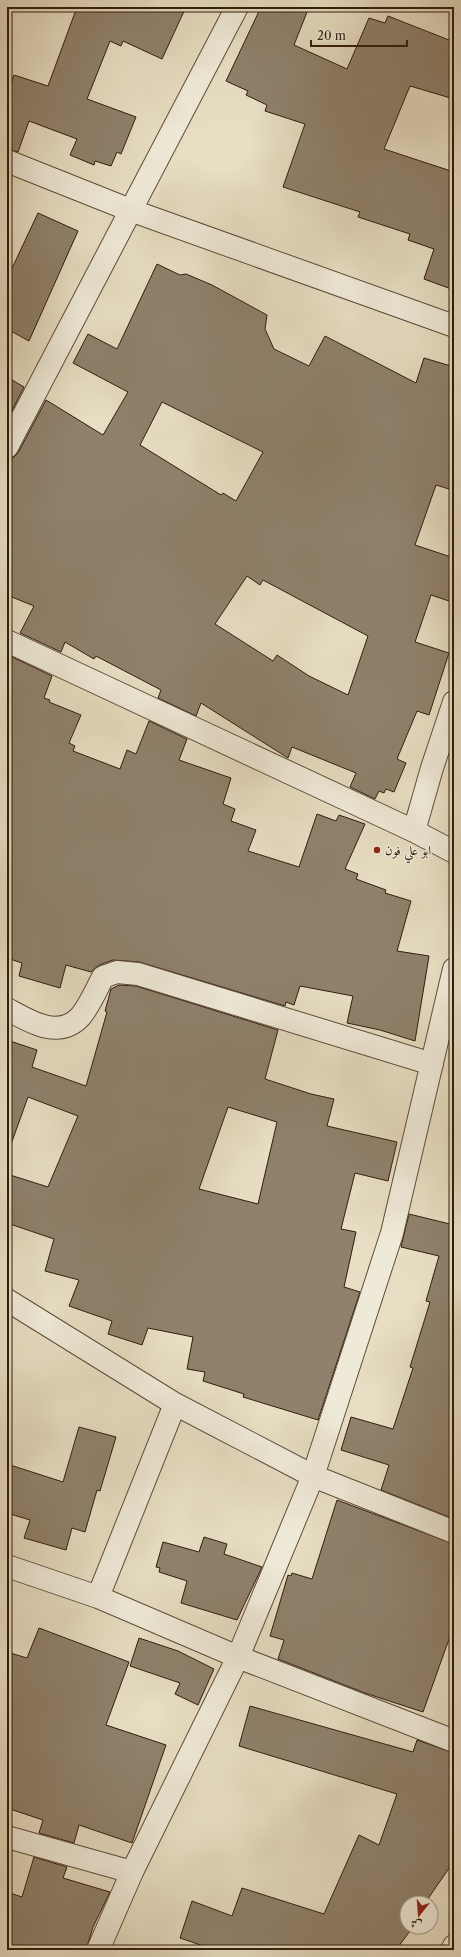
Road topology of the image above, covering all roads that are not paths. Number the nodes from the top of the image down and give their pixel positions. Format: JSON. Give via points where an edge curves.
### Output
{"nodes":[{"id":1,"x":237,"y":7,"type":"edge"},
{"id":2,"x":7,"y":161,"type":"edge"},
{"id":3,"x":130,"y":210,"type":"junction"},
{"id":4,"x":454,"y":326,"type":"edge"},
{"id":5,"x":7,"y":447,"type":"edge"},
{"id":6,"x":7,"y":641,"type":"edge"},
{"id":7,"x":454,"y":702,"type":"edge"},
{"id":8,"x":414,"y":831,"type":"junction"},
{"id":9,"x":454,"y":852,"type":"edge"},
{"id":10,"x":454,"y":970,"type":"edge"},
{"id":11,"x":7,"y":1009,"type":"edge"},
{"id":12,"x":432,"y":1064,"type":"junction"},
{"id":13,"x":7,"y":1300,"type":"edge"},
{"id":14,"x":175,"y":1404,"type":"junction"},
{"id":15,"x":313,"y":1476,"type":"junction"},
{"id":16,"x":454,"y":1532,"type":"edge"},
{"id":17,"x":7,"y":1566,"type":"edge"},
{"id":18,"x":98,"y":1597,"type":"junction"},
{"id":19,"x":238,"y":1657,"type":"junction"},
{"id":20,"x":454,"y":1741,"type":"edge"},
{"id":21,"x":7,"y":1837,"type":"edge"},
{"id":22,"x":132,"y":1872,"type":"junction"},
{"id":23,"x":454,"y":1946,"type":"edge"},
{"id":24,"x":98,"y":1950,"type":"edge"},
{"id":25,"x":452,"y":1950,"type":"edge"}],
"edges":[{"from":1,"to":3,"type":"street"},
{"from":2,"to":3,"type":"street"},
{"from":3,"to":4,"type":"street"},
{"from":3,"to":5,"type":"street"},
{"from":6,"to":8,"type":"street"},
{"from":7,"to":8,"type":"street"},
{"from":8,"to":9,"type":"street"},
{"from":10,"to":12,"type":"street"},
{"from":11,"to":12,"type":"street","via":[[39,1026],[62,1028],[80,1017],[103,977],[117,972],[138,974]]},
{"from":12,"to":15,"type":"street","via":[[392,1233]]},
{"from":13,"to":14,"type":"street"},
{"from":14,"to":15,"type":"street"},
{"from":14,"to":18,"type":"street"},
{"from":15,"to":16,"type":"street"},
{"from":15,"to":19,"type":"street"},
{"from":17,"to":18,"type":"street"},
{"from":18,"to":19,"type":"street"},
{"from":19,"to":20,"type":"street"},
{"from":19,"to":22,"type":"street"},
{"from":21,"to":22,"type":"street"},
{"from":22,"to":24,"type":"street"},
{"from":23,"to":25,"type":"street"}]}
